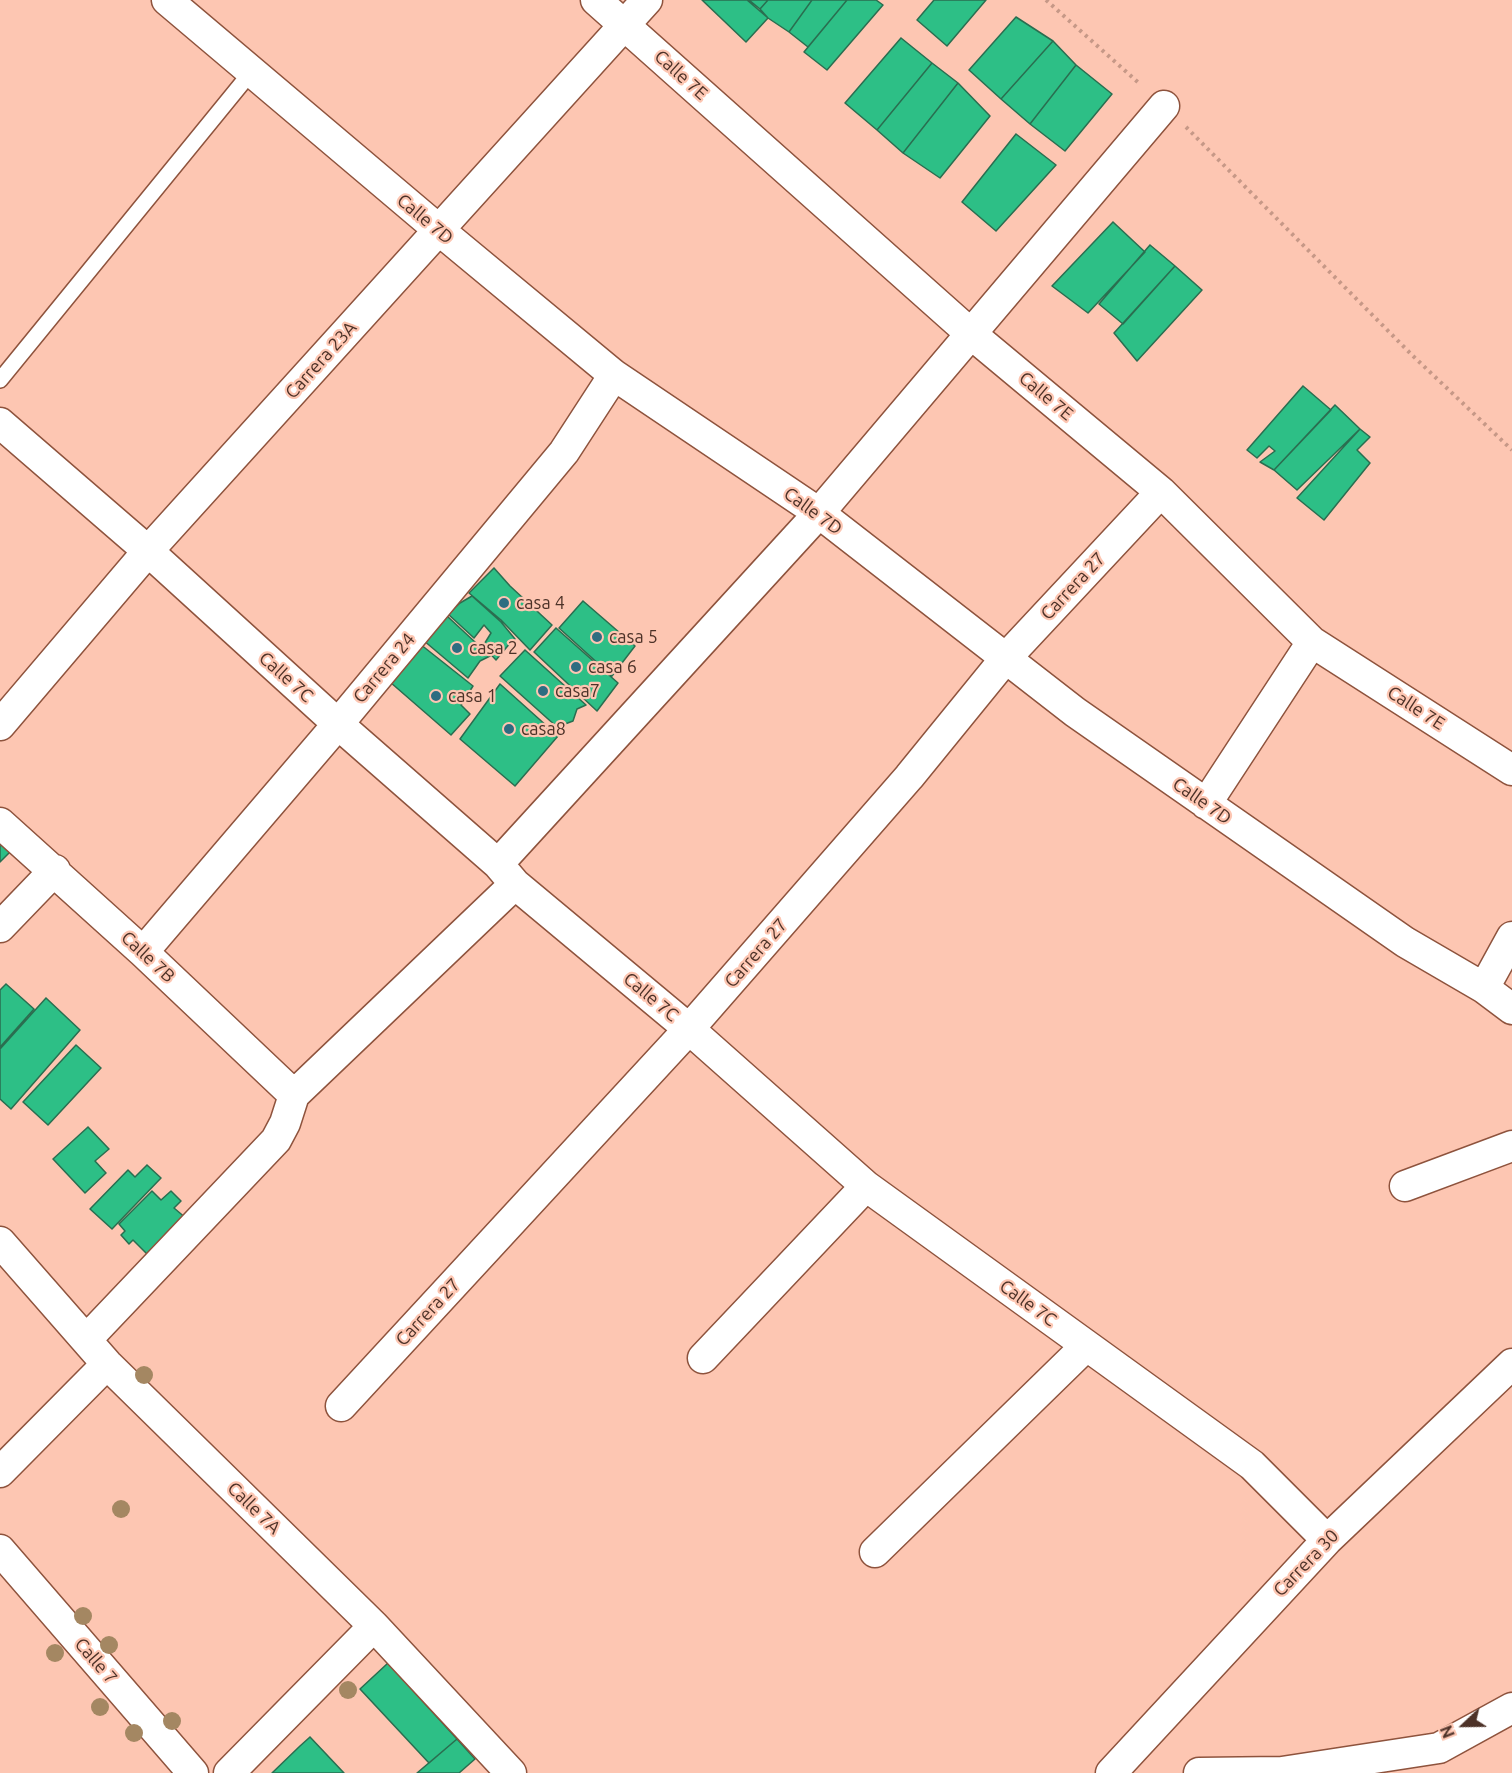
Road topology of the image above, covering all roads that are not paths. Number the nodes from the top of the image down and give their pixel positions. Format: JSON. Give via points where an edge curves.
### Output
{"nodes":[{"id":1,"x":167,"y":0,"type":"edge"},
{"id":2,"x":596,"y":0,"type":"edge"},
{"id":3,"x":647,"y":0,"type":"edge"},
{"id":4,"x":625,"y":25,"type":"junction"},
{"id":5,"x":252,"y":71,"type":"junction"},
{"id":6,"x":1164,"y":106,"type":"road end"},
{"id":7,"x":439,"y":230,"type":"junction"},
{"id":8,"x":970,"y":333,"type":"junction"},
{"id":9,"x":614,"y":375,"type":"junction"},
{"id":10,"x":0,"y":380,"type":"edge"},
{"id":11,"x":0,"y":423,"type":"edge"},
{"id":12,"x":1161,"y":492,"type":"junction"},
{"id":13,"x":819,"y":513,"type":"junction"},
{"id":14,"x":148,"y":551,"type":"junction"},
{"id":15,"x":1312,"y":642,"type":"junction"},
{"id":16,"x":1005,"y":659,"type":"junction"},
{"id":17,"x":338,"y":724,"type":"junction"},
{"id":18,"x":0,"y":725,"type":"edge"},
{"id":19,"x":1512,"y":770,"type":"edge"},
{"id":20,"x":1206,"y":804,"type":"junction"},
{"id":21,"x":0,"y":823,"type":"edge"},
{"id":22,"x":54,"y":870,"type":"junction"},
{"id":23,"x":506,"y":874,"type":"junction"},
{"id":24,"x":0,"y":927,"type":"edge"},
{"id":25,"x":1512,"y":937,"type":"edge"},
{"id":26,"x":143,"y":952,"type":"junction"},
{"id":27,"x":1485,"y":988,"type":"junction"},
{"id":28,"x":1512,"y":1009,"type":"edge"},
{"id":29,"x":689,"y":1029,"type":"junction"},
{"id":30,"x":294,"y":1095,"type":"junction"},
{"id":31,"x":1512,"y":1146,"type":"edge"},
{"id":32,"x":866,"y":1186,"type":"junction"},
{"id":33,"x":1405,"y":1186,"type":"dead end"},
{"id":34,"x":0,"y":1242,"type":"edge"},
{"id":35,"x":86,"y":1340,"type":"junction"},
{"id":36,"x":1086,"y":1346,"type":"junction"},
{"id":37,"x":703,"y":1358,"type":"dead end"},
{"id":38,"x":107,"y":1364,"type":"junction"},
{"id":39,"x":1512,"y":1364,"type":"edge"},
{"id":40,"x":341,"y":1406,"type":"dead end"},
{"id":41,"x":0,"y":1472,"type":"edge"},
{"id":42,"x":1327,"y":1540,"type":"junction"},
{"id":43,"x":0,"y":1550,"type":"edge"},
{"id":44,"x":875,"y":1552,"type":"dead end"},
{"id":45,"x":374,"y":1626,"type":"junction"},
{"id":46,"x":1512,"y":1708,"type":"edge"},
{"id":47,"x":193,"y":1773,"type":"edge"},
{"id":48,"x":230,"y":1773,"type":"edge"},
{"id":49,"x":511,"y":1773,"type":"edge"},
{"id":50,"x":1111,"y":1773,"type":"edge"},
{"id":51,"x":1199,"y":1773,"type":"edge"}],
"edges":[{"from":1,"to":5,"type":"street","name":"Calle 7D"},
{"from":2,"to":4,"type":"street","name":"Calle 7E"},
{"from":3,"to":4,"type":"street","name":"Carrera 23A"},
{"from":4,"to":7,"type":"street","name":"Carrera 23A"},
{"from":4,"to":8,"type":"street","name":"Calle 7E"},
{"from":5,"to":7,"type":"street","name":"Calle 7D"},
{"from":5,"to":10,"type":"lane"},
{"from":6,"to":8,"type":"street"},
{"from":7,"to":9,"type":"street","name":"Calle 7D"},
{"from":7,"to":14,"type":"street","name":"Carrera 23A"},
{"from":8,"to":12,"type":"street","name":"Calle 7E"},
{"from":8,"to":13,"type":"street"},
{"from":9,"to":13,"type":"street","name":"Calle 7D"},
{"from":9,"to":17,"type":"street","name":"Carrera 24","via":[[564,452]]},
{"from":11,"to":14,"type":"street","name":"Calle 7C"},
{"from":12,"to":15,"type":"street","name":"Calle 7E"},
{"from":12,"to":16,"type":"street","name":"Carrera 27"},
{"from":13,"to":16,"type":"street","name":"Calle 7D"},
{"from":13,"to":23,"type":"street"},
{"from":14,"to":17,"type":"street","name":"Calle 7C"},
{"from":14,"to":18,"type":"street","name":"Carrera 23A"},
{"from":15,"to":19,"type":"street","name":"Calle 7E"},
{"from":15,"to":20,"type":"street"},
{"from":16,"to":20,"type":"street","name":"Calle 7D"},
{"from":16,"to":29,"type":"street","name":"Carrera 27","via":[[909,777]]},
{"from":17,"to":23,"type":"street","name":"Calle 7C"},
{"from":17,"to":26,"type":"street","name":"Carrera 24"},
{"from":20,"to":27,"type":"street","name":"Calle 7D","via":[[1405,942]]},
{"from":21,"to":22,"type":"street","name":"Calle 7B"},
{"from":22,"to":24,"type":"street"},
{"from":22,"to":26,"type":"street","name":"Calle 7B"},
{"from":23,"to":29,"type":"street","name":"Calle 7C"},
{"from":23,"to":30,"type":"street"},
{"from":25,"to":27,"type":"street"},
{"from":26,"to":30,"type":"street","name":"Calle 7B"},
{"from":27,"to":28,"type":"street"},
{"from":29,"to":32,"type":"street","name":"Calle 7C"},
{"from":29,"to":40,"type":"street","name":"Carrera 27"},
{"from":30,"to":35,"type":"street","via":[[276,1140]]},
{"from":31,"to":33,"type":"street"},
{"from":32,"to":36,"type":"street","name":"Calle 7C"},
{"from":32,"to":37,"type":"street"},
{"from":34,"to":35,"type":"street","name":"Calle 7A"},
{"from":35,"to":38,"type":"street","name":"Calle 7A"},
{"from":36,"to":42,"type":"street","name":"Calle 7C","via":[[1252,1465]]},
{"from":36,"to":44,"type":"street"},
{"from":38,"to":41,"type":"street"},
{"from":38,"to":45,"type":"street","name":"Calle 7A"},
{"from":39,"to":42,"type":"street","name":"Carrera 30"},
{"from":42,"to":50,"type":"street","name":"Carrera 30"},
{"from":43,"to":47,"type":"street","name":"Calle 7"},
{"from":45,"to":48,"type":"street"},
{"from":45,"to":49,"type":"street","name":"Calle 7A"},
{"from":46,"to":51,"type":"street","via":[[1439,1748],[1282,1772]]}]}
